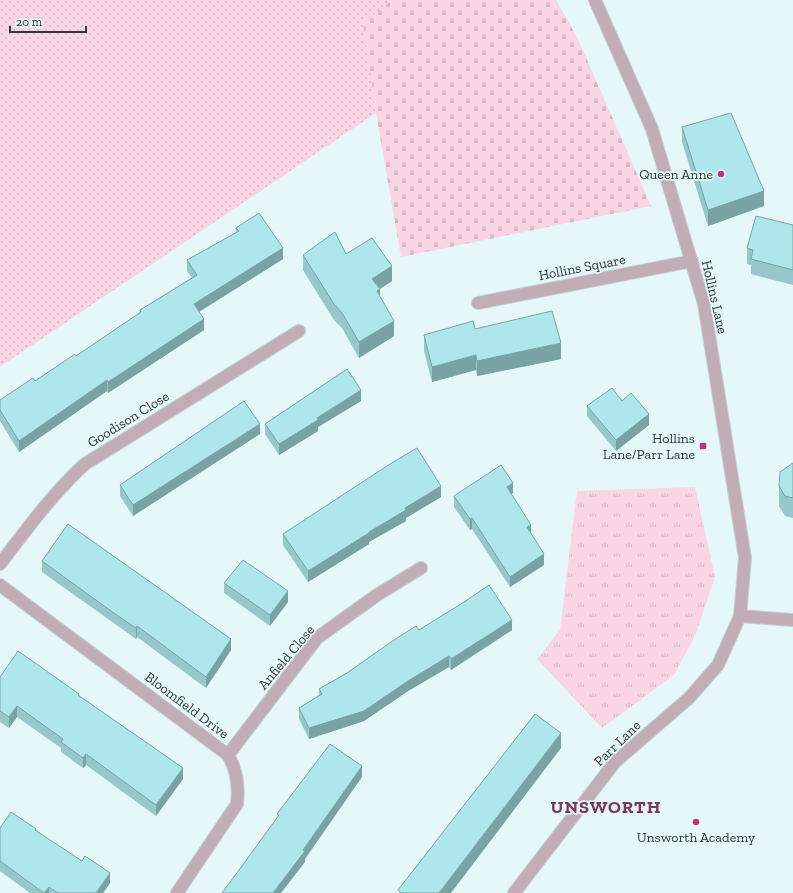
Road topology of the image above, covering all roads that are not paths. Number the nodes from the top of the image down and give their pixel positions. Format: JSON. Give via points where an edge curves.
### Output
{"nodes":[{"id":1,"x":595,"y":0,"type":"edge"},
{"id":2,"x":692,"y":261,"type":"junction"},
{"id":3,"x":478,"y":303,"type":"dead end"},
{"id":4,"x":299,"y":331,"type":"dead end"},
{"id":5,"x":0,"y":564,"type":"edge"},
{"id":6,"x":422,"y":568,"type":"dead end"},
{"id":7,"x":0,"y":585,"type":"edge"},
{"id":8,"x":740,"y":616,"type":"junction"},
{"id":9,"x":793,"y":620,"type":"edge"},
{"id":10,"x":228,"y":755,"type":"junction"},
{"id":11,"x":177,"y":893,"type":"edge"},
{"id":12,"x":514,"y":893,"type":"edge"}],
"edges":[{"from":1,"to":2,"type":"street","name":"Hollins Lane","via":[[652,129]]},
{"from":2,"to":3,"type":"street","name":"Hollins Square"},
{"from":2,"to":8,"type":"street","name":"Hollins Lane","via":[[704,304],[746,558]]},
{"from":4,"to":5,"type":"street","name":"Goodison Close","via":[[85,464],[49,500]]},
{"from":6,"to":10,"type":"street","name":"Anfield Close","via":[[377,595],[317,638]]},
{"from":7,"to":10,"type":"street","name":"Bloomfield Drive"},
{"from":8,"to":9,"type":"street"},
{"from":8,"to":12,"type":"street","name":"Parr Lane","via":[[718,665],[689,698],[615,762]]},
{"from":10,"to":11,"type":"street","name":"Bloomfield Drive","via":[[237,778],[237,804]]}]}
